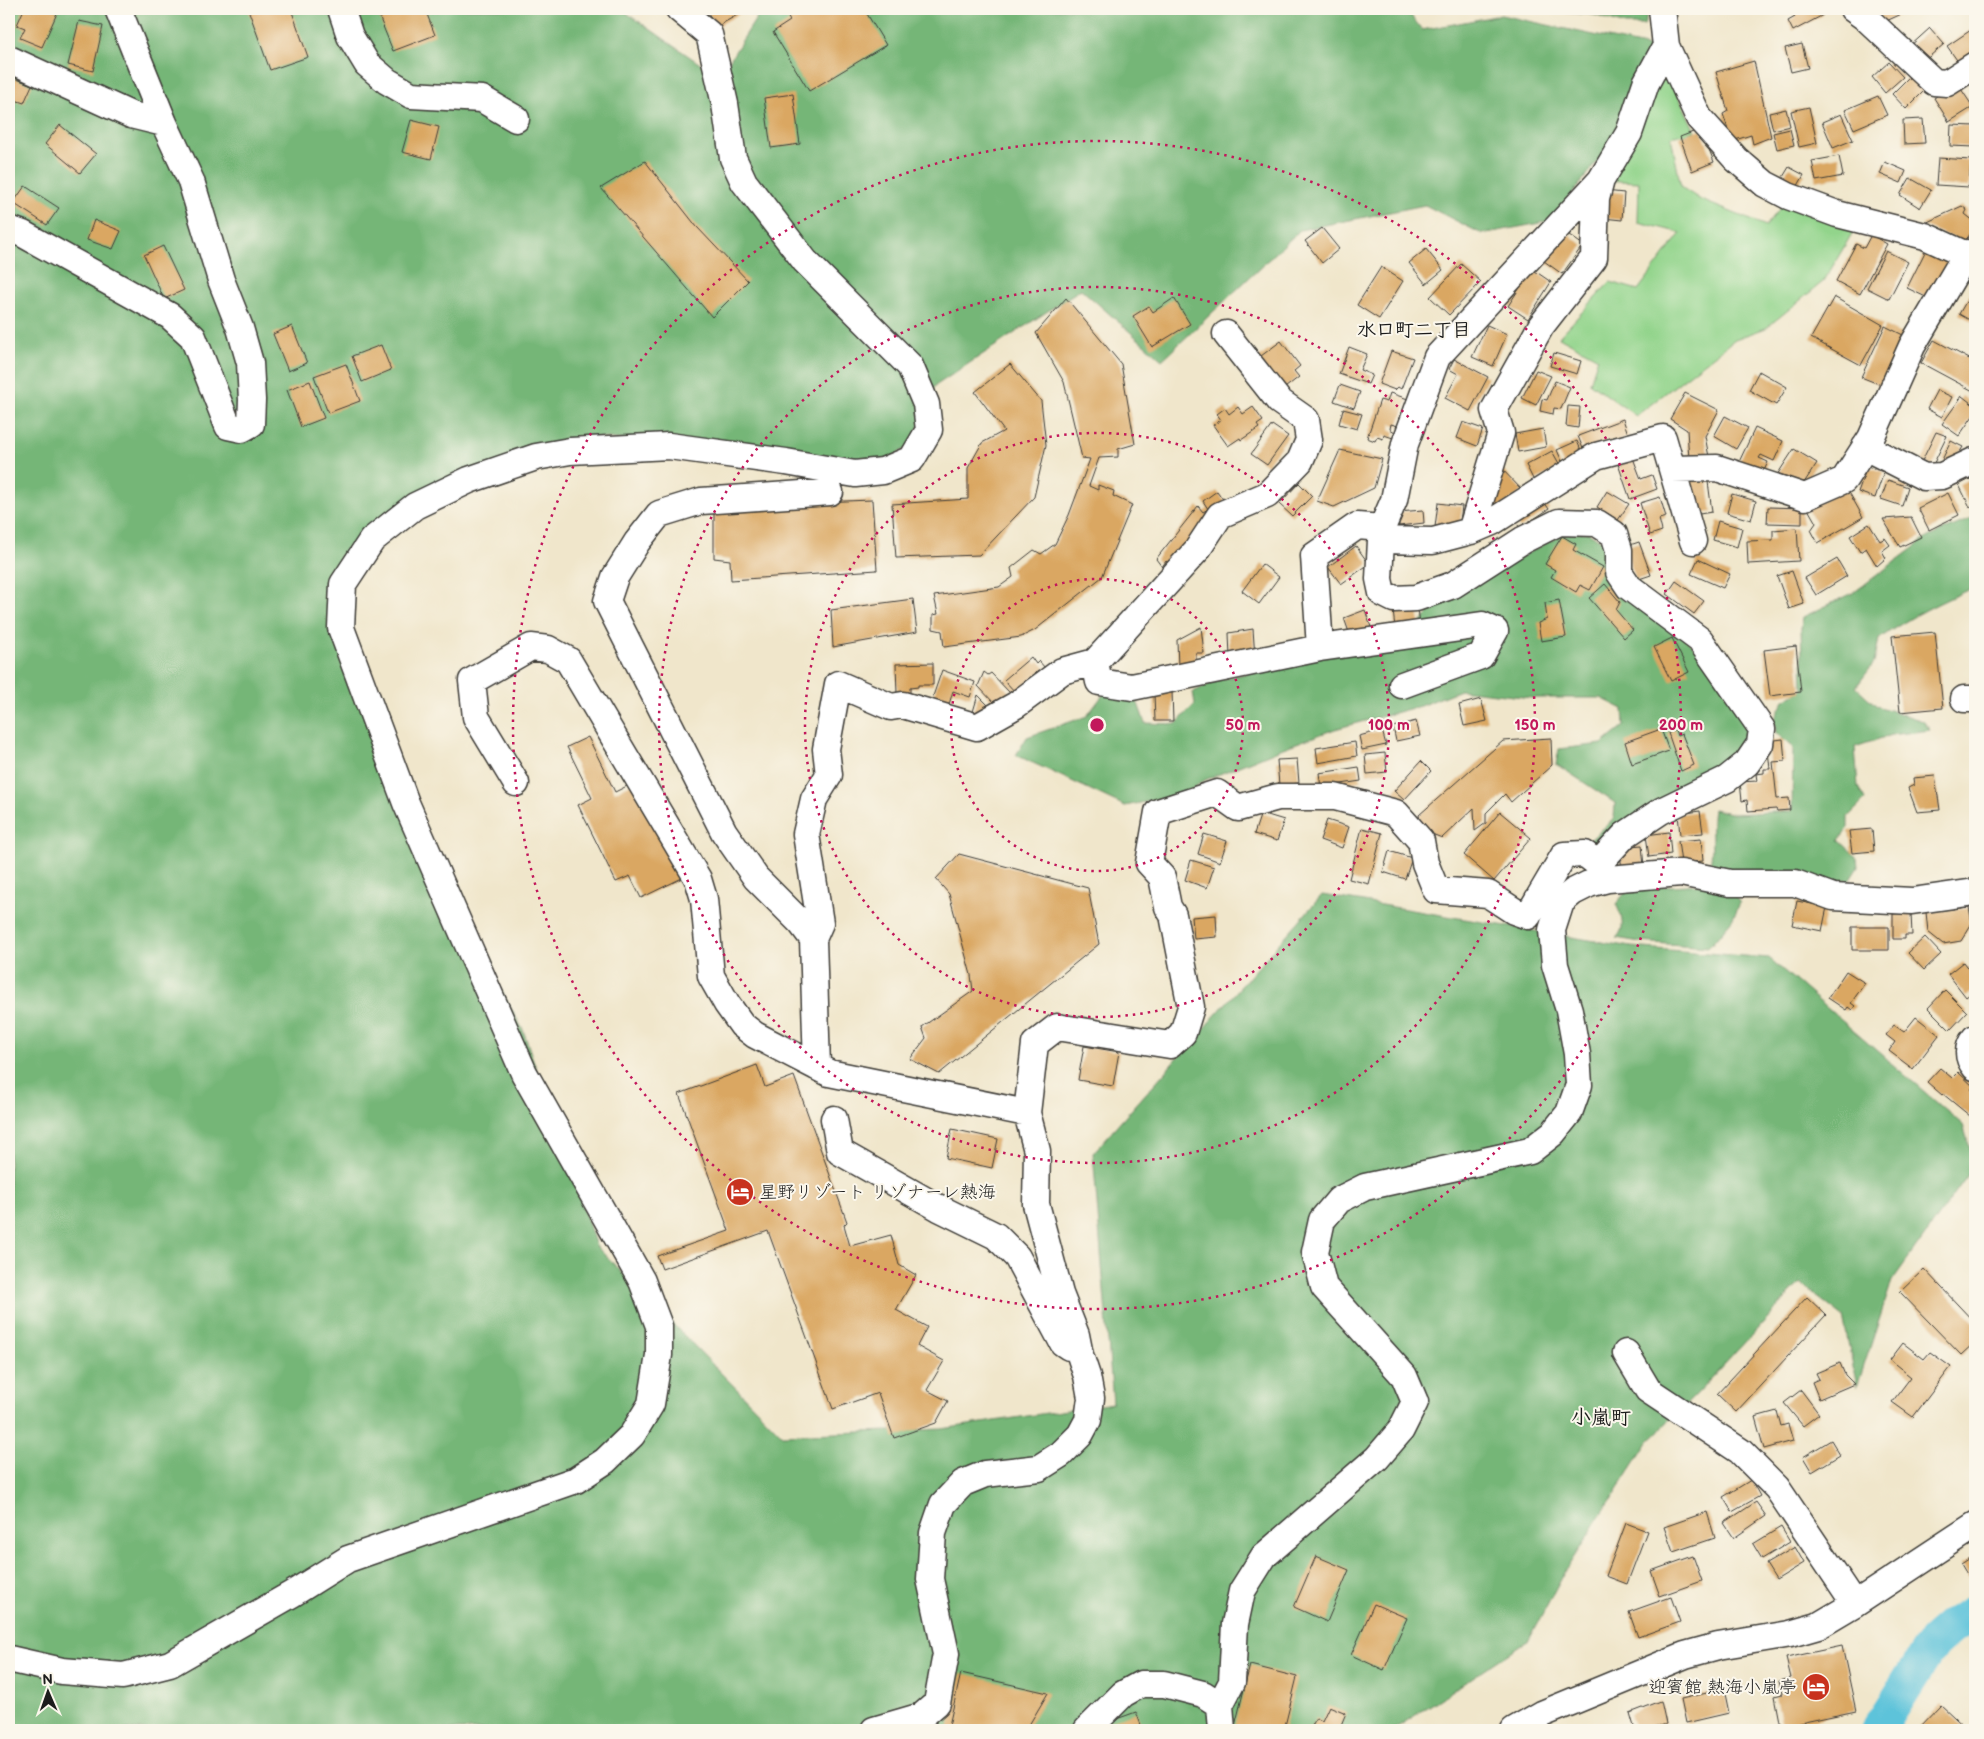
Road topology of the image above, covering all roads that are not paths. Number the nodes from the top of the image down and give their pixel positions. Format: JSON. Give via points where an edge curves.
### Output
{"nodes":[{"id":1,"x":118,"y":9,"type":"edge"},
{"id":2,"x":341,"y":9,"type":"edge"},
{"id":3,"x":679,"y":9,"type":"edge"},
{"id":4,"x":1662,"y":9,"type":"edge"},
{"id":5,"x":1853,"y":9,"type":"edge"},
{"id":6,"x":1666,"y":46,"type":"junction"},
{"id":7,"x":9,"y":59,"type":"edge"},
{"id":8,"x":1975,"y":65,"type":"edge"},
{"id":9,"x":516,"y":119,"type":"dead end"},
{"id":10,"x":164,"y":123,"type":"junction"},
{"id":11,"x":1601,"y":180,"type":"junction"},
{"id":12,"x":9,"y":230,"type":"edge"},
{"id":13,"x":1971,"y":256,"type":"edge"},
{"id":14,"x":1226,"y":334,"type":"dead end"},
{"id":15,"x":1865,"y":447,"type":"junction"},
{"id":16,"x":1974,"y":461,"type":"dead end"},
{"id":17,"x":1672,"y":469,"type":"junction"},
{"id":18,"x":830,"y":492,"type":"dead end"},
{"id":19,"x":1471,"y":531,"type":"junction"},
{"id":20,"x":1381,"y":534,"type":"junction"},
{"id":21,"x":1693,"y":541,"type":"dead end"},
{"id":22,"x":1320,"y":648,"type":"junction"},
{"id":23,"x":1095,"y":662,"type":"junction"},
{"id":24,"x":1402,"y":685,"type":"dead end"},
{"id":25,"x":516,"y":784,"type":"dead end"},
{"id":26,"x":1603,"y":871,"type":"junction"},
{"id":27,"x":1975,"y":892,"type":"edge"},
{"id":28,"x":813,"y":939,"type":"junction"},
{"id":29,"x":1975,"y":1038,"type":"edge"},
{"id":30,"x":817,"y":1067,"type":"junction"},
{"id":31,"x":1975,"y":1067,"type":"edge"},
{"id":32,"x":1027,"y":1113,"type":"junction"},
{"id":33,"x":834,"y":1119,"type":"dead end"},
{"id":34,"x":1626,"y":1354,"type":"dead end"},
{"id":35,"x":1080,"y":1355,"type":"junction"},
{"id":36,"x":1975,"y":1525,"type":"edge"},
{"id":37,"x":1856,"y":1604,"type":"junction"},
{"id":38,"x":9,"y":1659,"type":"edge"},
{"id":39,"x":1220,"y":1705,"type":"junction"},
{"id":40,"x":874,"y":1730,"type":"edge"},
{"id":41,"x":1087,"y":1730,"type":"edge"},
{"id":42,"x":1222,"y":1730,"type":"edge"},
{"id":43,"x":1514,"y":1730,"type":"edge"}],
"edges":[{"from":1,"to":10,"type":"street"},
{"from":2,"to":9,"type":"street","via":[[350,36],[367,64],[387,81],[411,95],[482,99]]},
{"from":3,"to":38,"type":"street","via":[[709,34],[733,158],[744,182],[805,260],[910,366],[926,404],[929,430],[912,459],[883,471],[855,474],[669,446],[536,456],[469,480],[415,506],[372,540],[343,584],[341,628],[406,802],[524,1073],[642,1281],[659,1326],[659,1355],[651,1404],[632,1435],[605,1461],[576,1480],[348,1559],[170,1664],[123,1676],[62,1670]]},
{"from":4,"to":6,"type":"street"},
{"from":5,"to":8,"type":"street","via":[[1934,82],[1947,83]]},
{"from":6,"to":11,"type":"street","via":[[1646,83],[1629,133]]},
{"from":6,"to":13,"type":"street","via":[[1699,118],[1736,159],[1765,184],[1837,214],[1925,236]]},
{"from":7,"to":10,"type":"street","via":[[131,115]]},
{"from":10,"to":12,"type":"street","via":[[191,182],[221,280],[240,328],[250,363],[251,424],[242,429],[228,426],[193,337],[170,316],[23,234]]},
{"from":11,"to":19,"type":"street","via":[[1596,198],[1594,258],[1541,326],[1494,410],[1501,432]]},
{"from":11,"to":20,"type":"street","via":[[1437,357],[1405,444],[1394,500]]},
{"from":13,"to":15,"type":"street","via":[[1912,346]]},
{"from":14,"to":23,"type":"street","via":[[1279,401],[1306,420],[1309,440],[1300,461],[1267,495],[1220,515],[1197,550]]},
{"from":15,"to":16,"type":"street","via":[[1924,477],[1942,476]]},
{"from":15,"to":17,"type":"street","via":[[1844,480],[1805,497],[1717,468]]},
{"from":17,"to":19,"type":"street","via":[[1663,438],[1596,456],[1492,522]]},
{"from":17,"to":21,"type":"street"},
{"from":18,"to":28,"type":"street","via":[[701,501],[659,514],[615,576],[607,601],[724,832],[756,878],[801,922]]},
{"from":19,"to":20,"type":"street","via":[[1433,541]]},
{"from":20,"to":22,"type":"street","via":[[1357,526],[1314,556]]},
{"from":20,"to":26,"type":"street","via":[[1379,579],[1382,594],[1394,599],[1416,598],[1453,584],[1523,540],[1559,522],[1597,523],[1614,534],[1619,550],[1619,572],[1629,587],[1700,640],[1762,729],[1760,744],[1747,762],[1727,779],[1661,811],[1625,836]]},
{"from":22,"to":23,"type":"street","via":[[1132,687],[1099,682]]},
{"from":22,"to":24,"type":"street","via":[[1482,625],[1495,631],[1482,656]]},
{"from":23,"to":28,"type":"street","via":[[1062,671],[1016,705],[978,727],[904,705],[891,707],[838,684],[826,749],[829,775],[814,799],[806,834],[820,922]]},
{"from":25,"to":30,"type":"street","via":[[476,717],[472,681],[531,647],[548,648],[568,660],[698,879],[704,899],[711,976],[727,1004],[742,1025],[755,1035]]},
{"from":26,"to":27,"type":"street","via":[[1680,873],[1730,883],[1795,883],[1833,898],[1912,901]]},
{"from":26,"to":32,"type":"street","via":[[1585,854],[1564,855],[1528,916],[1488,894],[1436,890],[1420,841],[1396,813],[1359,802],[1335,797],[1278,797],[1238,808],[1217,793],[1158,812],[1149,863],[1162,876],[1168,908],[1173,915],[1191,1007],[1183,1033],[1170,1045],[1057,1027],[1035,1044]]},
{"from":26,"to":39,"type":"street","via":[[1562,902],[1552,930],[1555,965],[1569,1010],[1577,1054],[1579,1085],[1569,1113],[1553,1133],[1530,1151],[1365,1187],[1339,1200],[1322,1220],[1315,1252],[1324,1287],[1404,1376],[1415,1402],[1402,1430],[1377,1458],[1264,1556],[1242,1591],[1235,1624],[1232,1682]]},
{"from":28,"to":30,"type":"street"},
{"from":29,"to":31,"type":"street","via":[[1970,1043],[1969,1055]]},
{"from":30,"to":32,"type":"street","via":[[848,1077]]},
{"from":32,"to":35,"type":"street","via":[[1037,1151],[1036,1204]]},
{"from":33,"to":35,"type":"street","via":[[840,1152],[996,1236],[1017,1258],[1063,1343]]},
{"from":34,"to":37,"type":"street","via":[[1648,1390],[1740,1451],[1777,1488]]},
{"from":35,"to":40,"type":"street","via":[[1091,1398],[1088,1420],[1080,1435],[1061,1454],[1039,1468],[986,1474],[963,1483],[943,1504],[933,1533],[930,1579],[946,1654],[937,1703],[922,1716]]},
{"from":36,"to":37,"type":"street"},
{"from":37,"to":43,"type":"street","via":[[1818,1626],[1685,1655],[1542,1714]]},
{"from":39,"to":41,"type":"street","via":[[1203,1694],[1164,1684],[1141,1684],[1123,1694]]},
{"from":39,"to":42,"type":"street"}]}
